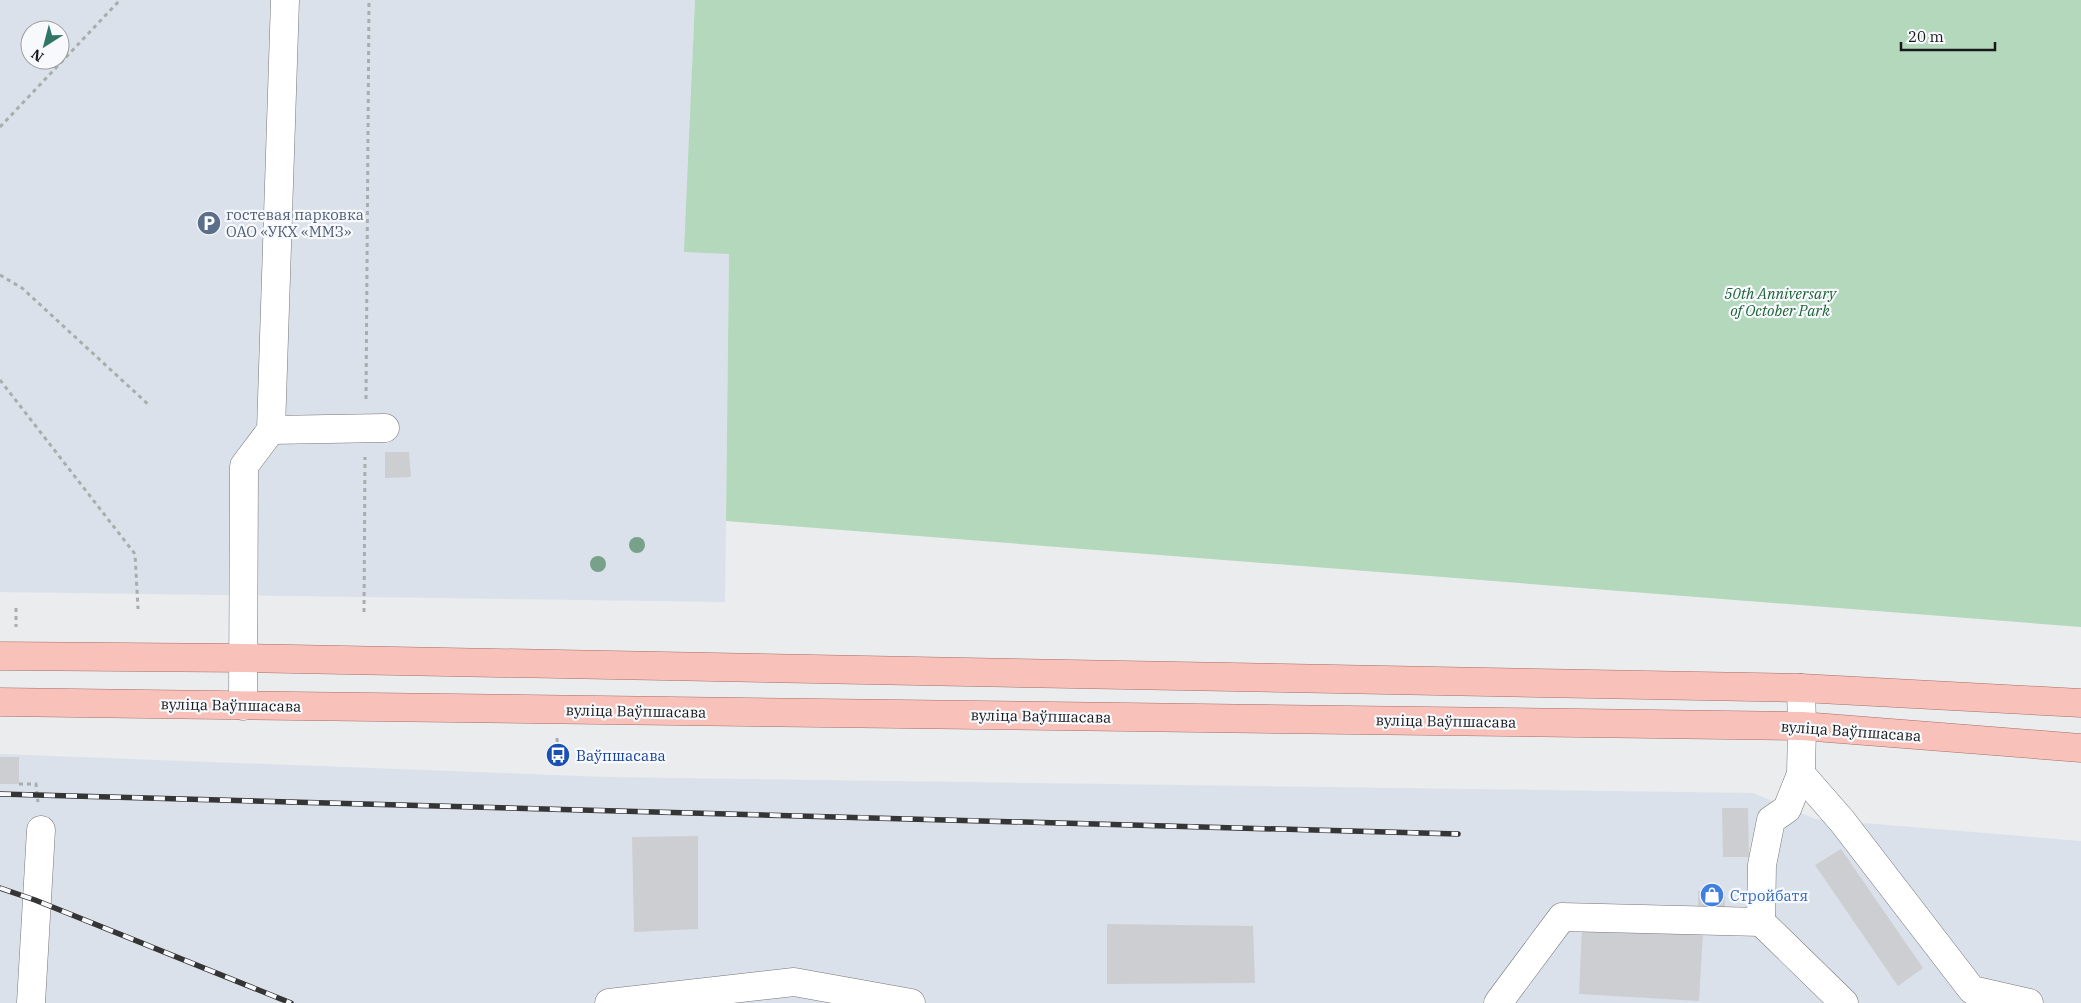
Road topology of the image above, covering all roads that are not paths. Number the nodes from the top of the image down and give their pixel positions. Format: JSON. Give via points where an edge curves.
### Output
{"nodes":[{"id":1,"x":285,"y":0,"type":"edge"},
{"id":2,"x":271,"y":430,"type":"junction"},
{"id":3,"x":362,"y":432,"type":"road end"},
{"id":4,"x":0,"y":656,"type":"edge"},
{"id":5,"x":244,"y":658,"type":"junction"},
{"id":6,"x":1801,"y":688,"type":"junction"},
{"id":7,"x":0,"y":702,"type":"edge"},
{"id":8,"x":2081,"y":703,"type":"edge"},
{"id":9,"x":243,"y":706,"type":"junction"},
{"id":10,"x":1802,"y":726,"type":"junction"},
{"id":11,"x":2081,"y":748,"type":"edge"},
{"id":12,"x":1800,"y":774,"type":"junction"},
{"id":13,"x":41,"y":830,"type":"dead end"},
{"id":14,"x":1761,"y":922,"type":"junction"},
{"id":15,"x":31,"y":1003,"type":"edge"},
{"id":16,"x":609,"y":1003,"type":"edge"},
{"id":17,"x":911,"y":1003,"type":"edge"},
{"id":18,"x":1498,"y":1003,"type":"edge"},
{"id":19,"x":1844,"y":1003,"type":"edge"},
{"id":20,"x":2029,"y":1003,"type":"edge"}],
"edges":[{"from":1,"to":2,"type":"lane"},
{"from":2,"to":3,"type":"lane"},
{"from":2,"to":5,"type":"lane","via":[[244,466]]},
{"from":4,"to":5,"type":"main road"},
{"from":5,"to":6,"type":"main road"},
{"from":5,"to":9,"type":"lane"},
{"from":6,"to":8,"type":"main road"},
{"from":6,"to":10,"type":"lane"},
{"from":7,"to":9,"type":"main road","name":"вуліца Ваўпшасава"},
{"from":9,"to":10,"type":"main road","name":"вуліца Ваўпшасава"},
{"from":10,"to":11,"type":"main road","name":"вуліца Ваўпшасава"},
{"from":10,"to":12,"type":"lane"},
{"from":12,"to":14,"type":"lane","via":[[1787,809],[1771,820],[1762,865]]},
{"from":12,"to":20,"type":"lane","via":[[1842,821],[1972,990]]},
{"from":13,"to":15,"type":"lane"},
{"from":14,"to":18,"type":"lane","via":[[1562,917]]},
{"from":14,"to":19,"type":"lane"},
{"from":16,"to":17,"type":"lane","via":[[794,982]]}]}
